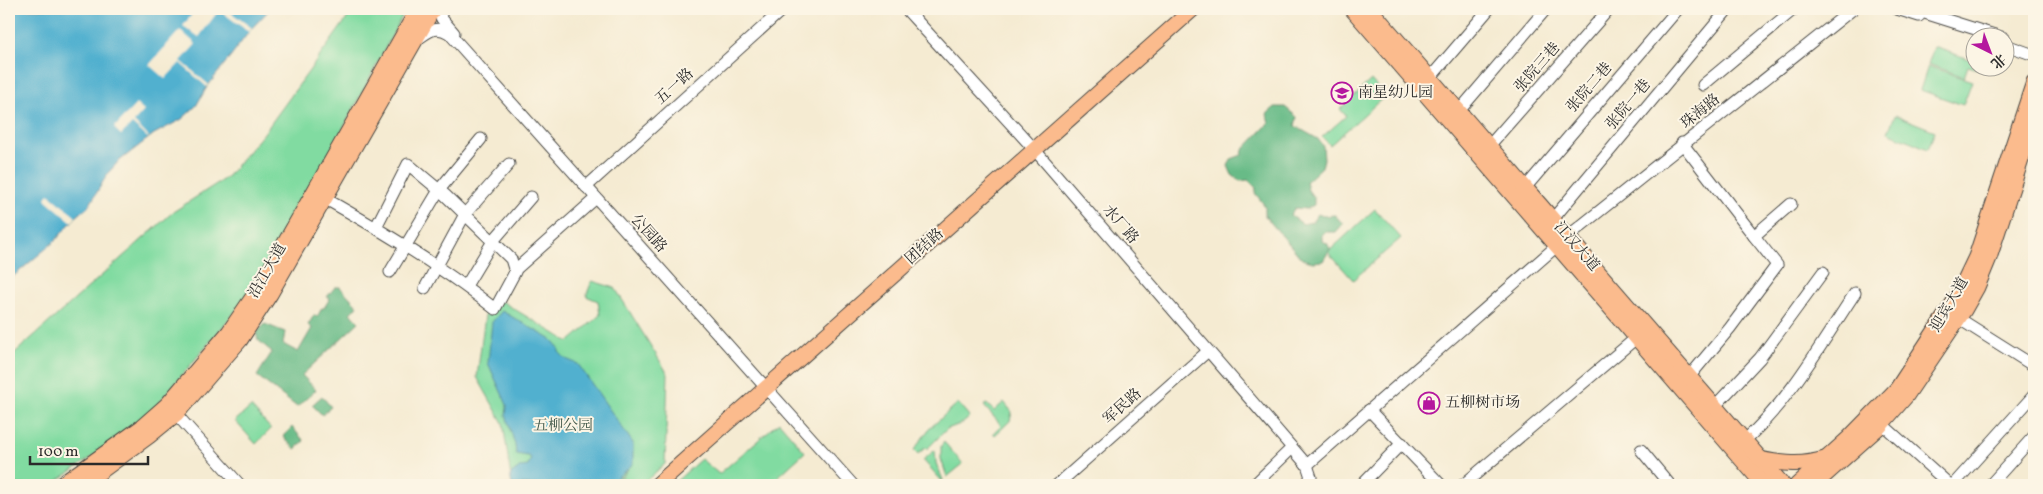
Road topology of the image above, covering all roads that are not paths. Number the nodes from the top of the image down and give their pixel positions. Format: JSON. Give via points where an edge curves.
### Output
{"nodes":[{"id":1,"x":418,"y":9,"type":"edge"},
{"id":2,"x":433,"y":9,"type":"edge"},
{"id":3,"x":437,"y":9,"type":"edge"},
{"id":4,"x":783,"y":9,"type":"edge"},
{"id":5,"x":906,"y":9,"type":"edge"},
{"id":6,"x":1179,"y":9,"type":"edge"},
{"id":7,"x":1193,"y":9,"type":"edge"},
{"id":8,"x":1352,"y":9,"type":"edge"},
{"id":9,"x":1370,"y":9,"type":"edge"},
{"id":10,"x":1489,"y":9,"type":"edge"},
{"id":11,"x":1546,"y":9,"type":"edge"},
{"id":12,"x":1609,"y":9,"type":"edge"},
{"id":13,"x":1677,"y":9,"type":"edge"},
{"id":14,"x":1727,"y":9,"type":"edge"},
{"id":15,"x":1794,"y":9,"type":"edge"},
{"id":16,"x":1851,"y":9,"type":"edge"},
{"id":17,"x":1898,"y":9,"type":"edge"},
{"id":18,"x":1912,"y":9,"type":"edge"},
{"id":19,"x":1973,"y":28,"type":"edge"},
{"id":20,"x":1966,"y":32,"type":"edge"},
{"id":21,"x":2016,"y":41,"type":"edge"},
{"id":22,"x":413,"y":43,"type":"junction"},
{"id":23,"x":2034,"y":47,"type":"edge"},
{"id":24,"x":2016,"y":49,"type":"edge"},
{"id":25,"x":2034,"y":55,"type":"edge"},
{"id":26,"x":1430,"y":78,"type":"junction"},
{"id":27,"x":2034,"y":82,"type":"edge"},
{"id":28,"x":1702,"y":85,"type":"dead end"},
{"id":29,"x":1458,"y":111,"type":"junction"},
{"id":30,"x":2029,"y":128,"type":"edge"},
{"id":31,"x":482,"y":139,"type":"dead end"},
{"id":32,"x":1682,"y":144,"type":"junction"},
{"id":33,"x":1031,"y":146,"type":"junction"},
{"id":34,"x":1489,"y":146,"type":"junction"},
{"id":35,"x":509,"y":164,"type":"dead end"},
{"id":36,"x":588,"y":186,"type":"junction"},
{"id":37,"x":1524,"y":187,"type":"junction"},
{"id":38,"x":439,"y":190,"type":"junction"},
{"id":39,"x":530,"y":197,"type":"dead end"},
{"id":40,"x":324,"y":198,"type":"junction"},
{"id":41,"x":596,"y":198,"type":"junction"},
{"id":42,"x":1791,"y":204,"type":"dead end"},
{"id":43,"x":465,"y":214,"type":"junction"},
{"id":44,"x":1551,"y":219,"type":"junction"},
{"id":45,"x":376,"y":227,"type":"junction"},
{"id":46,"x":1754,"y":236,"type":"junction"},
{"id":47,"x":1563,"y":239,"type":"junction"},
{"id":48,"x":493,"y":240,"type":"junction"},
{"id":49,"x":405,"y":245,"type":"junction"},
{"id":50,"x":437,"y":266,"type":"junction"},
{"id":51,"x":515,"y":270,"type":"junction"},
{"id":52,"x":390,"y":272,"type":"dead end"},
{"id":53,"x":1823,"y":272,"type":"dead end"},
{"id":54,"x":466,"y":286,"type":"junction"},
{"id":55,"x":425,"y":288,"type":"dead end"},
{"id":56,"x":1855,"y":293,"type":"dead end"},
{"id":57,"x":1958,"y":318,"type":"junction"},
{"id":58,"x":1637,"y":327,"type":"junction"},
{"id":59,"x":1654,"y":347,"type":"junction"},
{"id":60,"x":1208,"y":351,"type":"junction"},
{"id":61,"x":2034,"y":366,"type":"edge"},
{"id":62,"x":1689,"y":377,"type":"junction"},
{"id":63,"x":765,"y":384,"type":"junction"},
{"id":64,"x":2034,"y":395,"type":"edge"},
{"id":65,"x":1714,"y":407,"type":"junction"},
{"id":66,"x":1370,"y":410,"type":"junction"},
{"id":67,"x":176,"y":414,"type":"junction"},
{"id":68,"x":1881,"y":424,"type":"junction"},
{"id":69,"x":2034,"y":436,"type":"edge"},
{"id":70,"x":1744,"y":441,"type":"junction"},
{"id":71,"x":1402,"y":443,"type":"junction"},
{"id":72,"x":1292,"y":448,"type":"junction"},
{"id":73,"x":1641,"y":450,"type":"dead end"},
{"id":74,"x":1760,"y":459,"type":"junction"},
{"id":75,"x":1307,"y":465,"type":"junction"},
{"id":76,"x":1826,"y":473,"type":"edge"},
{"id":77,"x":1761,"y":483,"type":"edge"},
{"id":78,"x":61,"y":485,"type":"edge"},
{"id":79,"x":82,"y":485,"type":"edge"},
{"id":80,"x":240,"y":485,"type":"edge"},
{"id":81,"x":646,"y":485,"type":"edge"},
{"id":82,"x":657,"y":485,"type":"edge"},
{"id":83,"x":853,"y":485,"type":"edge"},
{"id":84,"x":858,"y":485,"type":"edge"},
{"id":85,"x":1057,"y":485,"type":"edge"},
{"id":86,"x":1254,"y":485,"type":"edge"},
{"id":87,"x":1306,"y":485,"type":"edge"},
{"id":88,"x":1361,"y":485,"type":"edge"},
{"id":89,"x":1441,"y":485,"type":"edge"},
{"id":90,"x":1463,"y":485,"type":"edge"},
{"id":91,"x":1670,"y":485,"type":"edge"},
{"id":92,"x":1783,"y":485,"type":"edge"},
{"id":93,"x":1797,"y":485,"type":"edge"},
{"id":94,"x":1814,"y":485,"type":"edge"},
{"id":95,"x":1951,"y":485,"type":"edge"},
{"id":96,"x":1990,"y":485,"type":"edge"}],
"edges":[{"from":1,"to":78,"type":"main road","name":"沿江大道","via":[[260,287],[229,332],[167,405]]},
{"from":2,"to":22,"type":"main road","name":"沿江大道"},
{"from":3,"to":36,"type":"street","via":[[447,26]]},
{"from":4,"to":36,"type":"street","name":"五一路"},
{"from":5,"to":33,"type":"street","name":"水厂路"},
{"from":6,"to":33,"type":"main road","name":"团结路"},
{"from":7,"to":33,"type":"main road","name":"团结路"},
{"from":8,"to":47,"type":"main road","name":"江汉大道"},
{"from":9,"to":26,"type":"main road","name":"江汉大道"},
{"from":10,"to":26,"type":"street"},
{"from":11,"to":29,"type":"street"},
{"from":12,"to":34,"type":"street","name":"张院三巷"},
{"from":13,"to":37,"type":"street","name":"张院二巷"},
{"from":14,"to":44,"type":"street","name":"张院一巷"},
{"from":15,"to":28,"type":"street"},
{"from":16,"to":32,"type":"street","name":"珠海路"},
{"from":17,"to":20,"type":"street"},
{"from":18,"to":19,"type":"street"},
{"from":21,"to":23,"type":"street"},
{"from":22,"to":36,"type":"street","name":"公园路","via":[[435,28],[449,33]]},
{"from":22,"to":40,"type":"main road","name":"沿江大道"},
{"from":24,"to":25,"type":"street"},
{"from":26,"to":29,"type":"main road","name":"江汉大道"},
{"from":27,"to":30,"type":"main road","name":"迎宾大道"},
{"from":29,"to":34,"type":"main road","name":"江汉大道"},
{"from":30,"to":57,"type":"main road","name":"迎宾大道","via":[[1986,266]]},
{"from":30,"to":76,"type":"main road","name":"迎宾大道","via":[[1957,297],[1897,389]]},
{"from":31,"to":38,"type":"street"},
{"from":32,"to":46,"type":"street"},
{"from":32,"to":47,"type":"street","name":"珠海路"},
{"from":33,"to":60,"type":"street","name":"水厂路"},
{"from":33,"to":63,"type":"main road","name":"团结路"},
{"from":34,"to":37,"type":"main road","name":"江汉大道"},
{"from":35,"to":43,"type":"street"},
{"from":36,"to":41,"type":"street","name":"公园路"},
{"from":36,"to":63,"type":"street"},
{"from":37,"to":44,"type":"main road","name":"江汉大道"},
{"from":38,"to":43,"type":"street"},
{"from":38,"to":45,"type":"street","via":[[408,164]]},
{"from":38,"to":49,"type":"street"},
{"from":39,"to":48,"type":"street"},
{"from":40,"to":45,"type":"street"},
{"from":40,"to":67,"type":"main road","name":"沿江大道","via":[[240,340]]},
{"from":41,"to":51,"type":"street"},
{"from":41,"to":63,"type":"street","name":"公园路"},
{"from":42,"to":46,"type":"street"},
{"from":43,"to":48,"type":"street"},
{"from":43,"to":50,"type":"street"},
{"from":44,"to":47,"type":"main road","name":"江汉大道"},
{"from":45,"to":49,"type":"street"},
{"from":46,"to":62,"type":"street","via":[[1777,265]]},
{"from":47,"to":58,"type":"main road","name":"江汉大道"},
{"from":47,"to":66,"type":"street","name":"珠海路"},
{"from":48,"to":51,"type":"street","via":[[512,259]]},
{"from":48,"to":54,"type":"street"},
{"from":49,"to":50,"type":"street"},
{"from":49,"to":52,"type":"street"},
{"from":50,"to":54,"type":"street"},
{"from":50,"to":55,"type":"street"},
{"from":51,"to":54,"type":"street","via":[[495,309]]},
{"from":53,"to":65,"type":"street","via":[[1760,358]]},
{"from":56,"to":70,"type":"street","via":[[1774,411]]},
{"from":57,"to":61,"type":"street"},
{"from":57,"to":68,"type":"main road","name":"迎宾大道","via":[[1906,396]]},
{"from":58,"to":59,"type":"main road","name":"江汉大道"},
{"from":58,"to":90,"type":"street"},
{"from":59,"to":62,"type":"main road","name":"江汉大道"},
{"from":59,"to":77,"type":"main road","name":"江汉大道"},
{"from":60,"to":72,"type":"street","name":"水厂路"},
{"from":60,"to":85,"type":"street","name":"军民路"},
{"from":62,"to":65,"type":"main road","name":"江汉大道"},
{"from":63,"to":81,"type":"main road","name":"团结路"},
{"from":63,"to":82,"type":"main road","name":"团结路"},
{"from":63,"to":83,"type":"street","name":"公园路"},
{"from":63,"to":84,"type":"street"},
{"from":64,"to":95,"type":"street"},
{"from":65,"to":70,"type":"main road","name":"江汉大道"},
{"from":66,"to":71,"type":"street"},
{"from":66,"to":75,"type":"street","name":"珠海路"},
{"from":67,"to":79,"type":"main road","name":"沿江大道"},
{"from":67,"to":80,"type":"street"},
{"from":68,"to":76,"type":"main road","name":"迎宾大道"},
{"from":68,"to":95,"type":"street"},
{"from":69,"to":96,"type":"street"},
{"from":70,"to":74,"type":"main road","name":"江汉大道"},
{"from":71,"to":88,"type":"street"},
{"from":71,"to":89,"type":"street"},
{"from":72,"to":75,"type":"street","name":"水厂路"},
{"from":72,"to":86,"type":"street"},
{"from":73,"to":91,"type":"street"},
{"from":74,"to":76,"type":"main road","via":[[1786,465],[1810,464]]},
{"from":74,"to":92,"type":"main road","name":"江汉大道"},
{"from":75,"to":87,"type":"street","via":[[1311,477]]},
{"from":76,"to":93,"type":"main road","name":"迎宾大道"},
{"from":76,"to":94,"type":"main road","name":"迎宾大道"}]}
